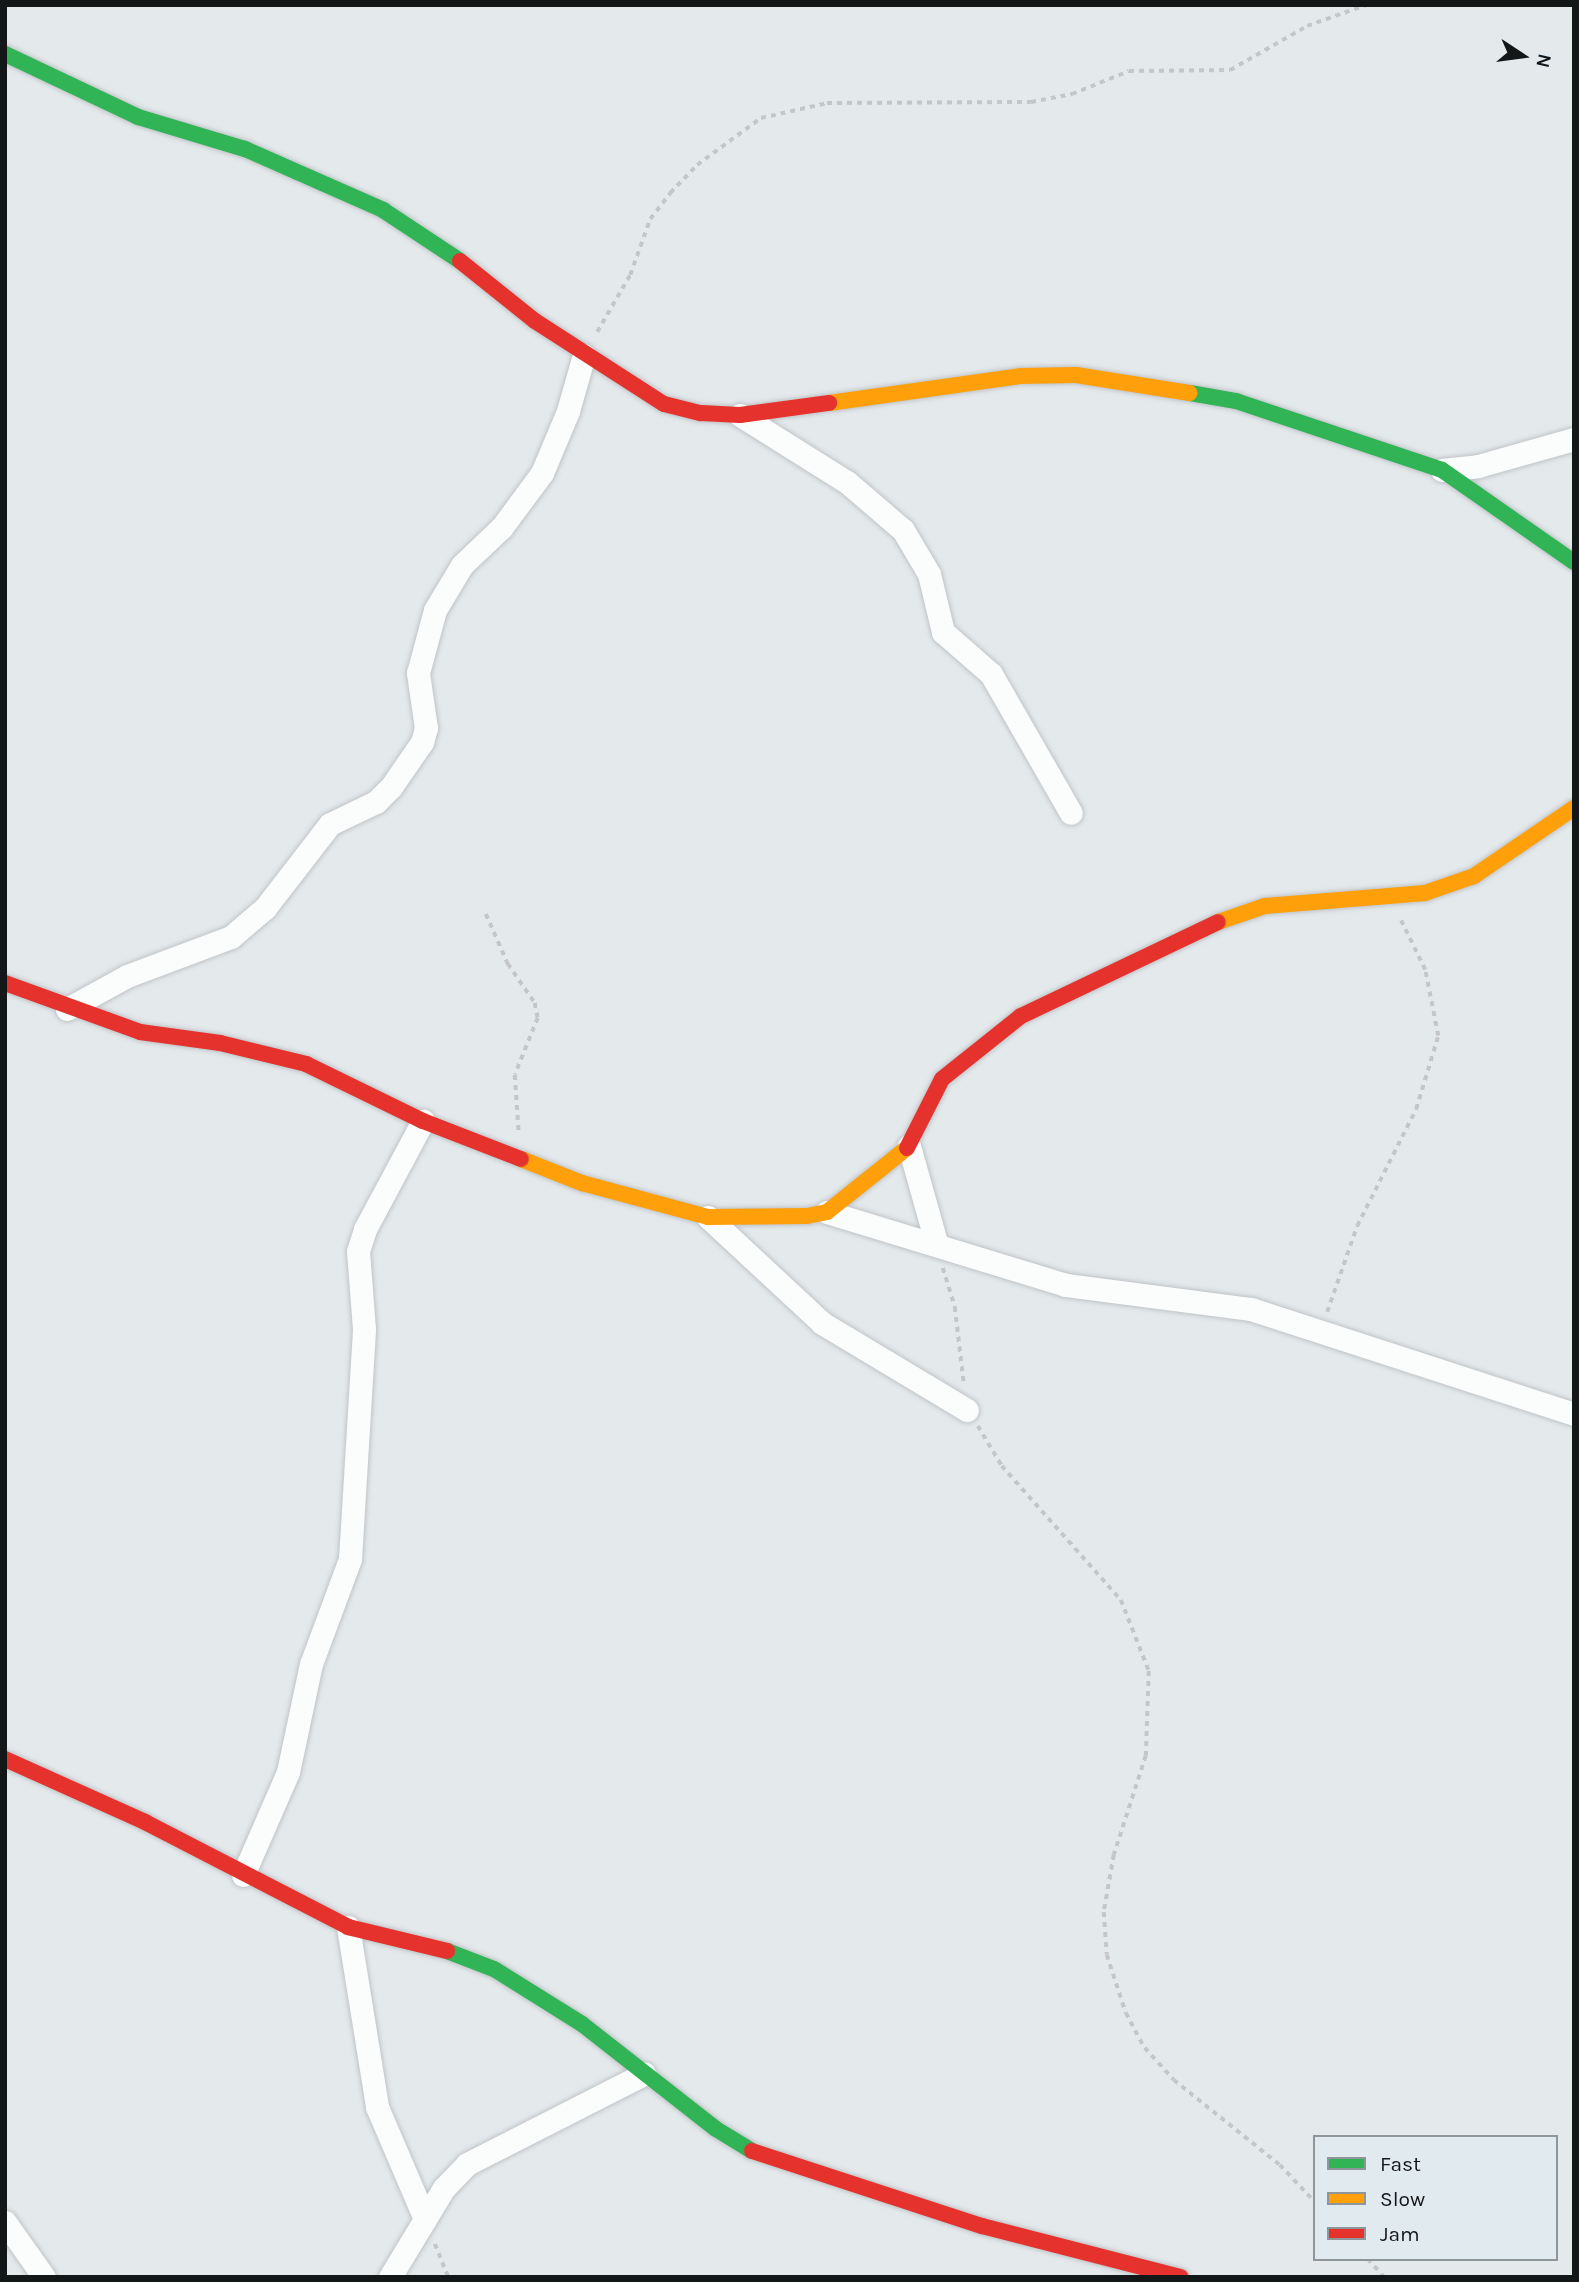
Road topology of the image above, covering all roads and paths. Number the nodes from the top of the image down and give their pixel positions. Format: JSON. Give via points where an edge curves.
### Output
{"nodes":[{"id":1,"x":1366,"y":5,"type":"edge"},
{"id":2,"x":5,"y":54,"type":"edge"},
{"id":3,"x":584,"y":355,"type":"junction"},
{"id":4,"x":740,"y":415,"type":"junction"},
{"id":5,"x":1574,"y":439,"type":"edge"},
{"id":6,"x":1442,"y":470,"type":"junction"},
{"id":7,"x":1574,"y":562,"type":"edge"},
{"id":8,"x":1574,"y":808,"type":"edge"},
{"id":9,"x":1071,"y":813,"type":"dead end"},
{"id":10,"x":1391,"y":897,"type":"junction"},
{"id":11,"x":486,"y":914,"type":"dead end"},
{"id":12,"x":5,"y":983,"type":"edge"},
{"id":13,"x":66,"y":1009,"type":"junction"},
{"id":14,"x":423,"y":1121,"type":"junction"},
{"id":15,"x":909,"y":1146,"type":"junction"},
{"id":16,"x":507,"y":1153,"type":"junction"},
{"id":17,"x":827,"y":1212,"type":"junction"},
{"id":18,"x":708,"y":1217,"type":"junction"},
{"id":19,"x":936,"y":1242,"type":"junction"},
{"id":20,"x":1321,"y":1334,"type":"junction"},
{"id":21,"x":967,"y":1410,"type":"junction"},
{"id":22,"x":1574,"y":1414,"type":"edge"},
{"id":23,"x":5,"y":1759,"type":"edge"},
{"id":24,"x":243,"y":1875,"type":"junction"},
{"id":25,"x":348,"y":1927,"type":"junction"},
{"id":26,"x":644,"y":2074,"type":"junction"},
{"id":27,"x":1313,"y":2200,"type":"edge"},
{"id":28,"x":425,"y":2219,"type":"junction"},
{"id":29,"x":5,"y":2222,"type":"edge"},
{"id":30,"x":1370,"y":2261,"type":"edge"},
{"id":31,"x":44,"y":2277,"type":"edge"},
{"id":32,"x":390,"y":2277,"type":"edge"},
{"id":33,"x":448,"y":2277,"type":"edge"},
{"id":34,"x":1181,"y":2277,"type":"edge"},
{"id":35,"x":1384,"y":2277,"type":"edge"}],
"edges":[{"from":1,"to":3,"type":"path","via":[[1307,26],[1250,61],[1222,72],[1129,71],[1073,94],[1031,102],[827,103],[761,118],[697,165],[650,219],[630,275]]},
{"from":2,"to":3,"type":"street","via":[[138,117],[245,149],[383,210],[435,242]]},
{"from":3,"to":4,"type":"street","via":[[664,404],[701,413]]},
{"from":3,"to":13,"type":"street","via":[[568,411],[542,473],[502,527],[462,565],[435,610],[418,673],[426,728],[422,742],[391,787],[376,802],[330,824],[265,908],[231,937],[127,976]]},
{"from":4,"to":6,"type":"street","via":[[1020,376],[1076,375],[1236,401]]},
{"from":4,"to":9,"type":"street","via":[[847,482],[903,530],[929,574],[943,632],[991,674]]},
{"from":5,"to":6,"type":"street","via":[[1478,466]]},
{"from":6,"to":7,"type":"street"},
{"from":8,"to":10,"type":"street","via":[[1474,876],[1425,893]]},
{"from":10,"to":15,"type":"street","via":[[1265,906],[1194,930],[1021,1016],[942,1079]]},
{"from":10,"to":20,"type":"path","via":[[1425,970],[1438,1036],[1416,1109],[1357,1226],[1331,1292]]},
{"from":11,"to":16,"type":"path","via":[[508,964],[535,1003],[538,1018],[515,1075],[521,1129]]},
{"from":12,"to":13,"type":"street"},
{"from":13,"to":14,"type":"street","via":[[140,1032],[282,1055]]},
{"from":14,"to":16,"type":"street"},
{"from":14,"to":24,"type":"street","via":[[358,1251],[364,1329],[350,1559],[311,1664],[288,1772]]},
{"from":15,"to":17,"type":"street"},
{"from":15,"to":19,"type":"street"},
{"from":16,"to":18,"type":"street","via":[[582,1183]]},
{"from":17,"to":18,"type":"street","via":[[772,1218]]},
{"from":17,"to":19,"type":"street","via":[[873,1229]]},
{"from":18,"to":21,"type":"street","via":[[822,1323]]},
{"from":19,"to":20,"type":"street","via":[[1066,1285],[1251,1309]]},
{"from":19,"to":21,"type":"path","via":[[955,1307]]},
{"from":20,"to":22,"type":"street"},
{"from":21,"to":27,"type":"path","via":[[1002,1466],[1121,1600],[1149,1671],[1146,1756],[1114,1855],[1104,1912],[1107,1955],[1126,2013],[1145,2048],[1174,2080],[1280,2165]]},
{"from":23,"to":24,"type":"street","via":[[145,1822]]},
{"from":24,"to":25,"type":"street"},
{"from":25,"to":26,"type":"street","via":[[448,1951],[494,1969],[582,2024]]},
{"from":25,"to":28,"type":"street","via":[[377,2107]]},
{"from":26,"to":28,"type":"street","via":[[467,2164],[444,2188]]},
{"from":26,"to":34,"type":"street","via":[[757,2153],[982,2226]]},
{"from":28,"to":32,"type":"street"},
{"from":28,"to":33,"type":"path"},
{"from":29,"to":31,"type":"street"},
{"from":30,"to":35,"type":"path"}]}
